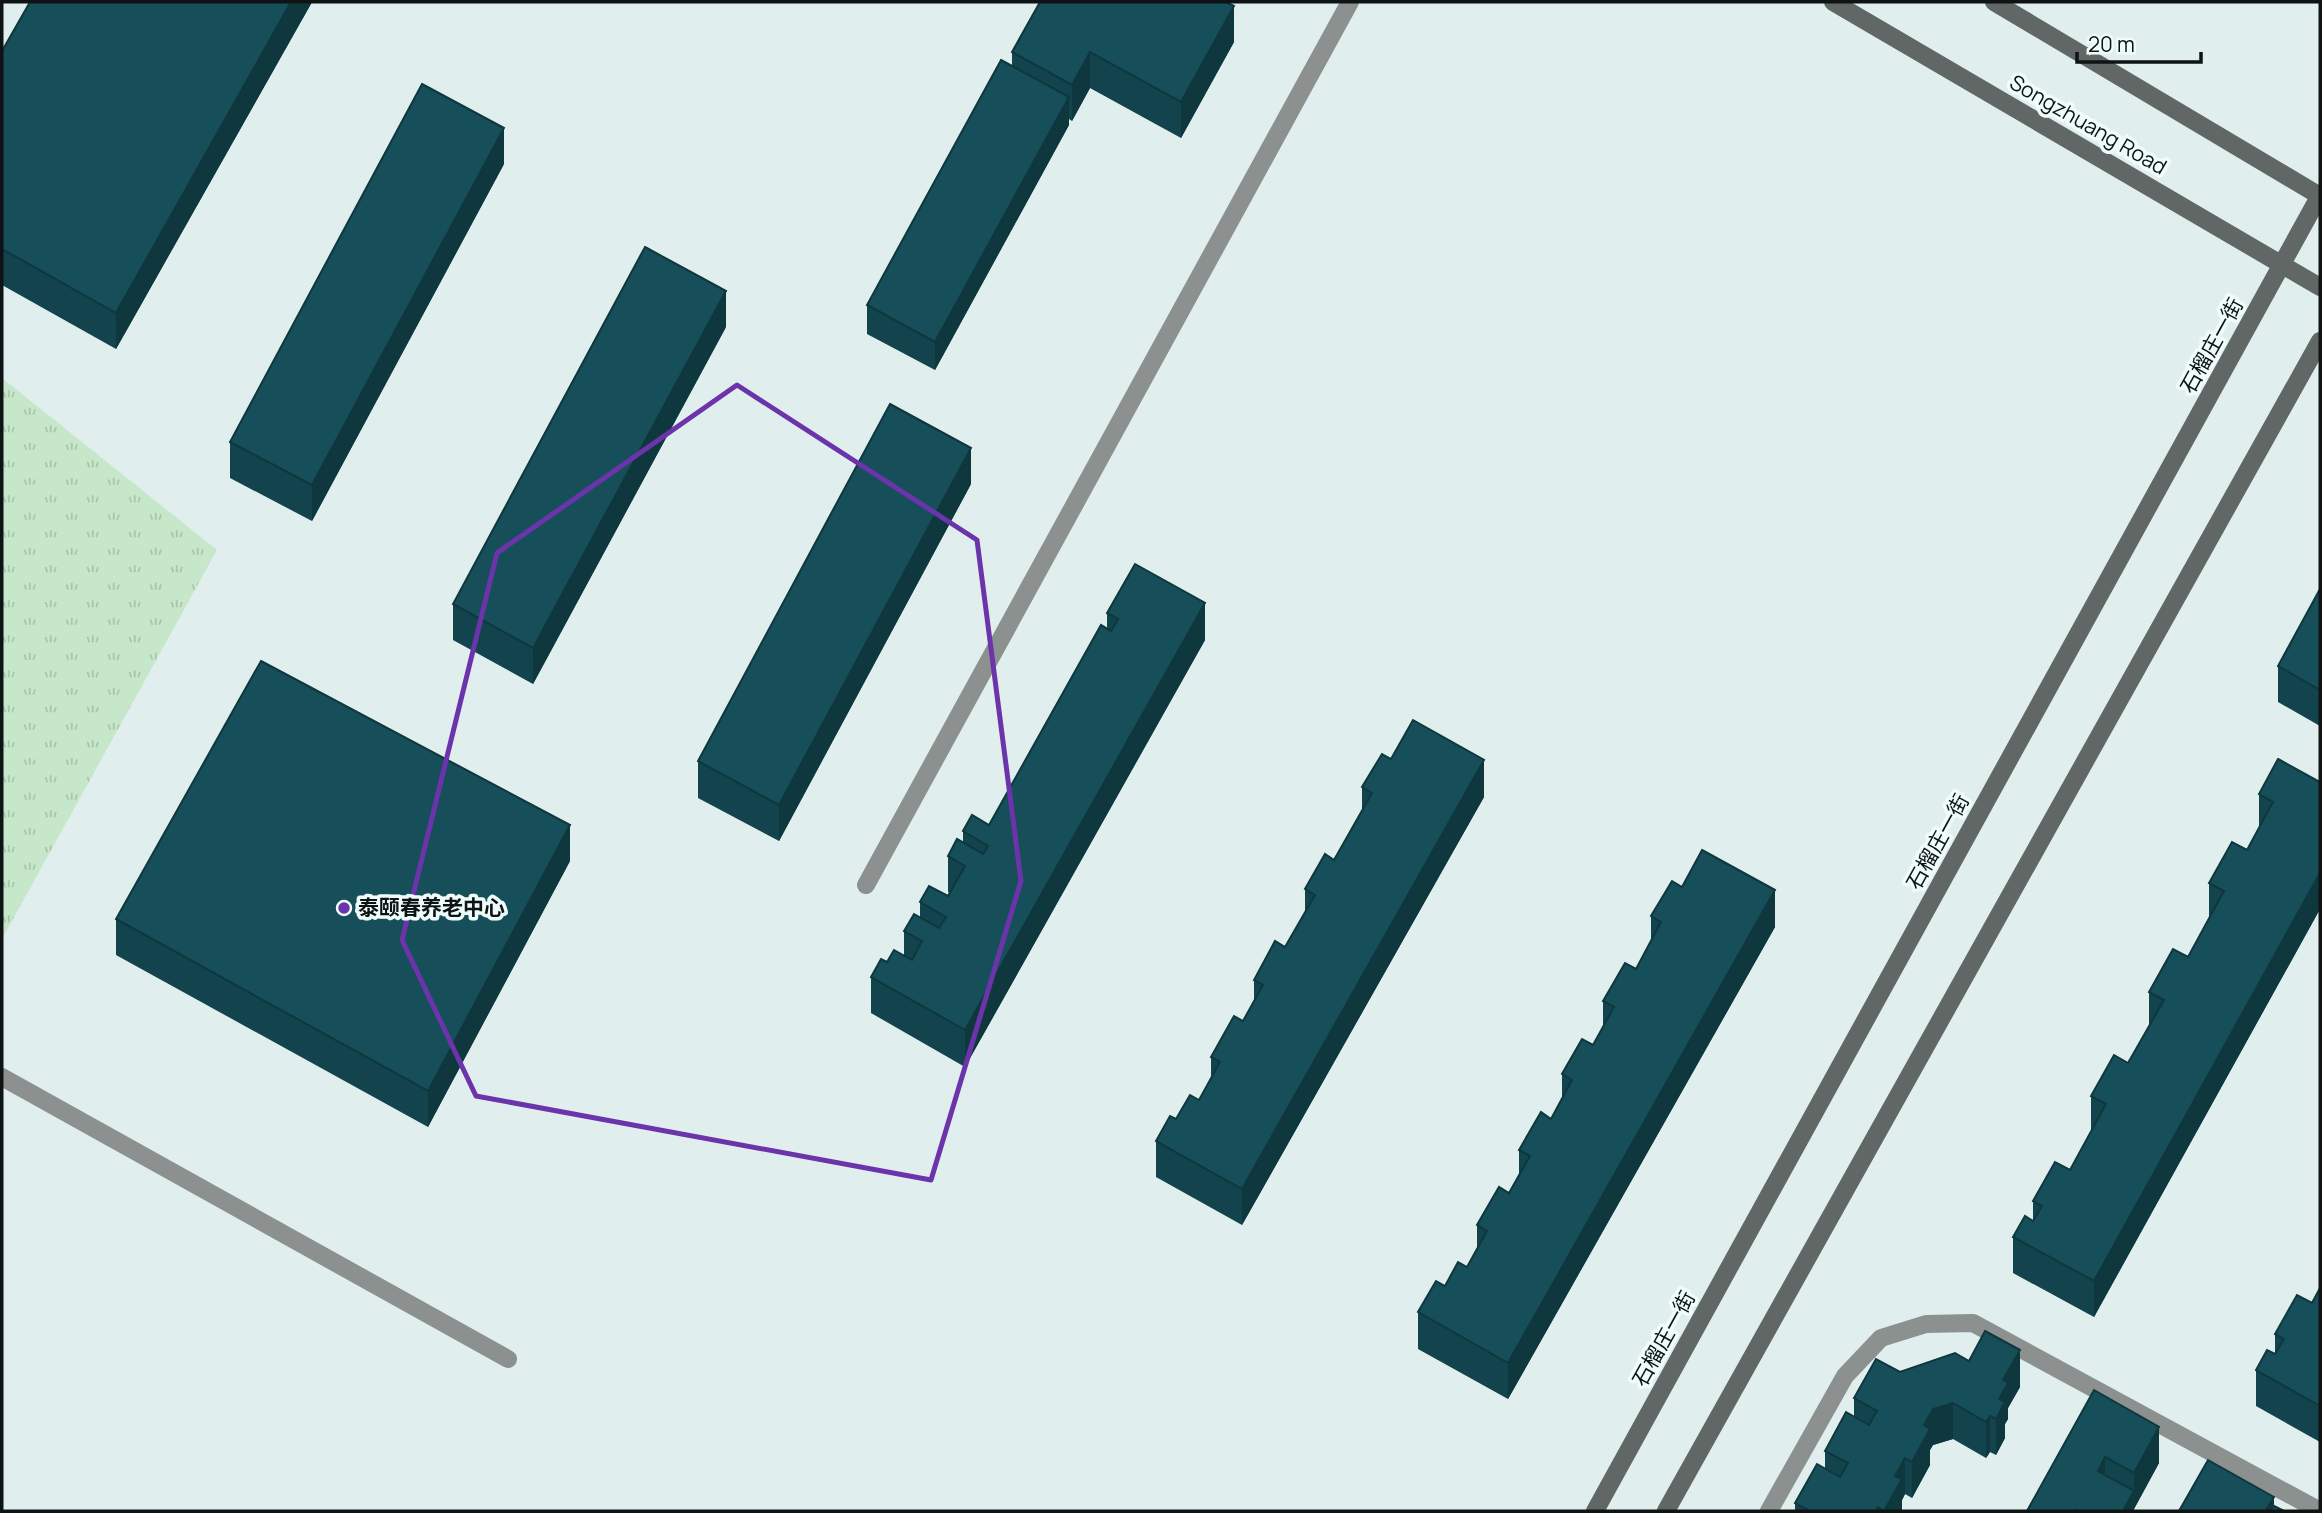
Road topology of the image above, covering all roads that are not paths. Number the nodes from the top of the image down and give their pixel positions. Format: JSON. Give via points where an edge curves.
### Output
{"nodes":[{"id":1,"x":1350,"y":2,"type":"edge"},
{"id":2,"x":1833,"y":2,"type":"edge"},
{"id":3,"x":1994,"y":2,"type":"edge"},
{"id":4,"x":2320,"y":195,"type":"edge"},
{"id":5,"x":2282,"y":265,"type":"junction"},
{"id":6,"x":2320,"y":287,"type":"edge"},
{"id":7,"x":2320,"y":341,"type":"edge"},
{"id":8,"x":866,"y":885,"type":"dead end"},
{"id":9,"x":2,"y":1077,"type":"edge"},
{"id":10,"x":508,"y":1359,"type":"dead end"},
{"id":11,"x":1595,"y":1511,"type":"edge"},
{"id":12,"x":1666,"y":1511,"type":"edge"},
{"id":13,"x":1769,"y":1511,"type":"edge"},
{"id":14,"x":2320,"y":1511,"type":"edge"}],
"edges":[{"from":1,"to":8,"type":"street"},
{"from":2,"to":5,"type":"street","name":"Songzhuang Road"},
{"from":3,"to":4,"type":"street"},
{"from":4,"to":5,"type":"street","name":"石榴庄一街"},
{"from":5,"to":6,"type":"street","name":"Songzhuang Road"},
{"from":5,"to":11,"type":"street","name":"石榴庄一街"},
{"from":7,"to":12,"type":"street"},
{"from":9,"to":10,"type":"street"},
{"from":13,"to":14,"type":"street","via":[[1845,1376],[1881,1338],[1926,1324],[1973,1323]]}]}
